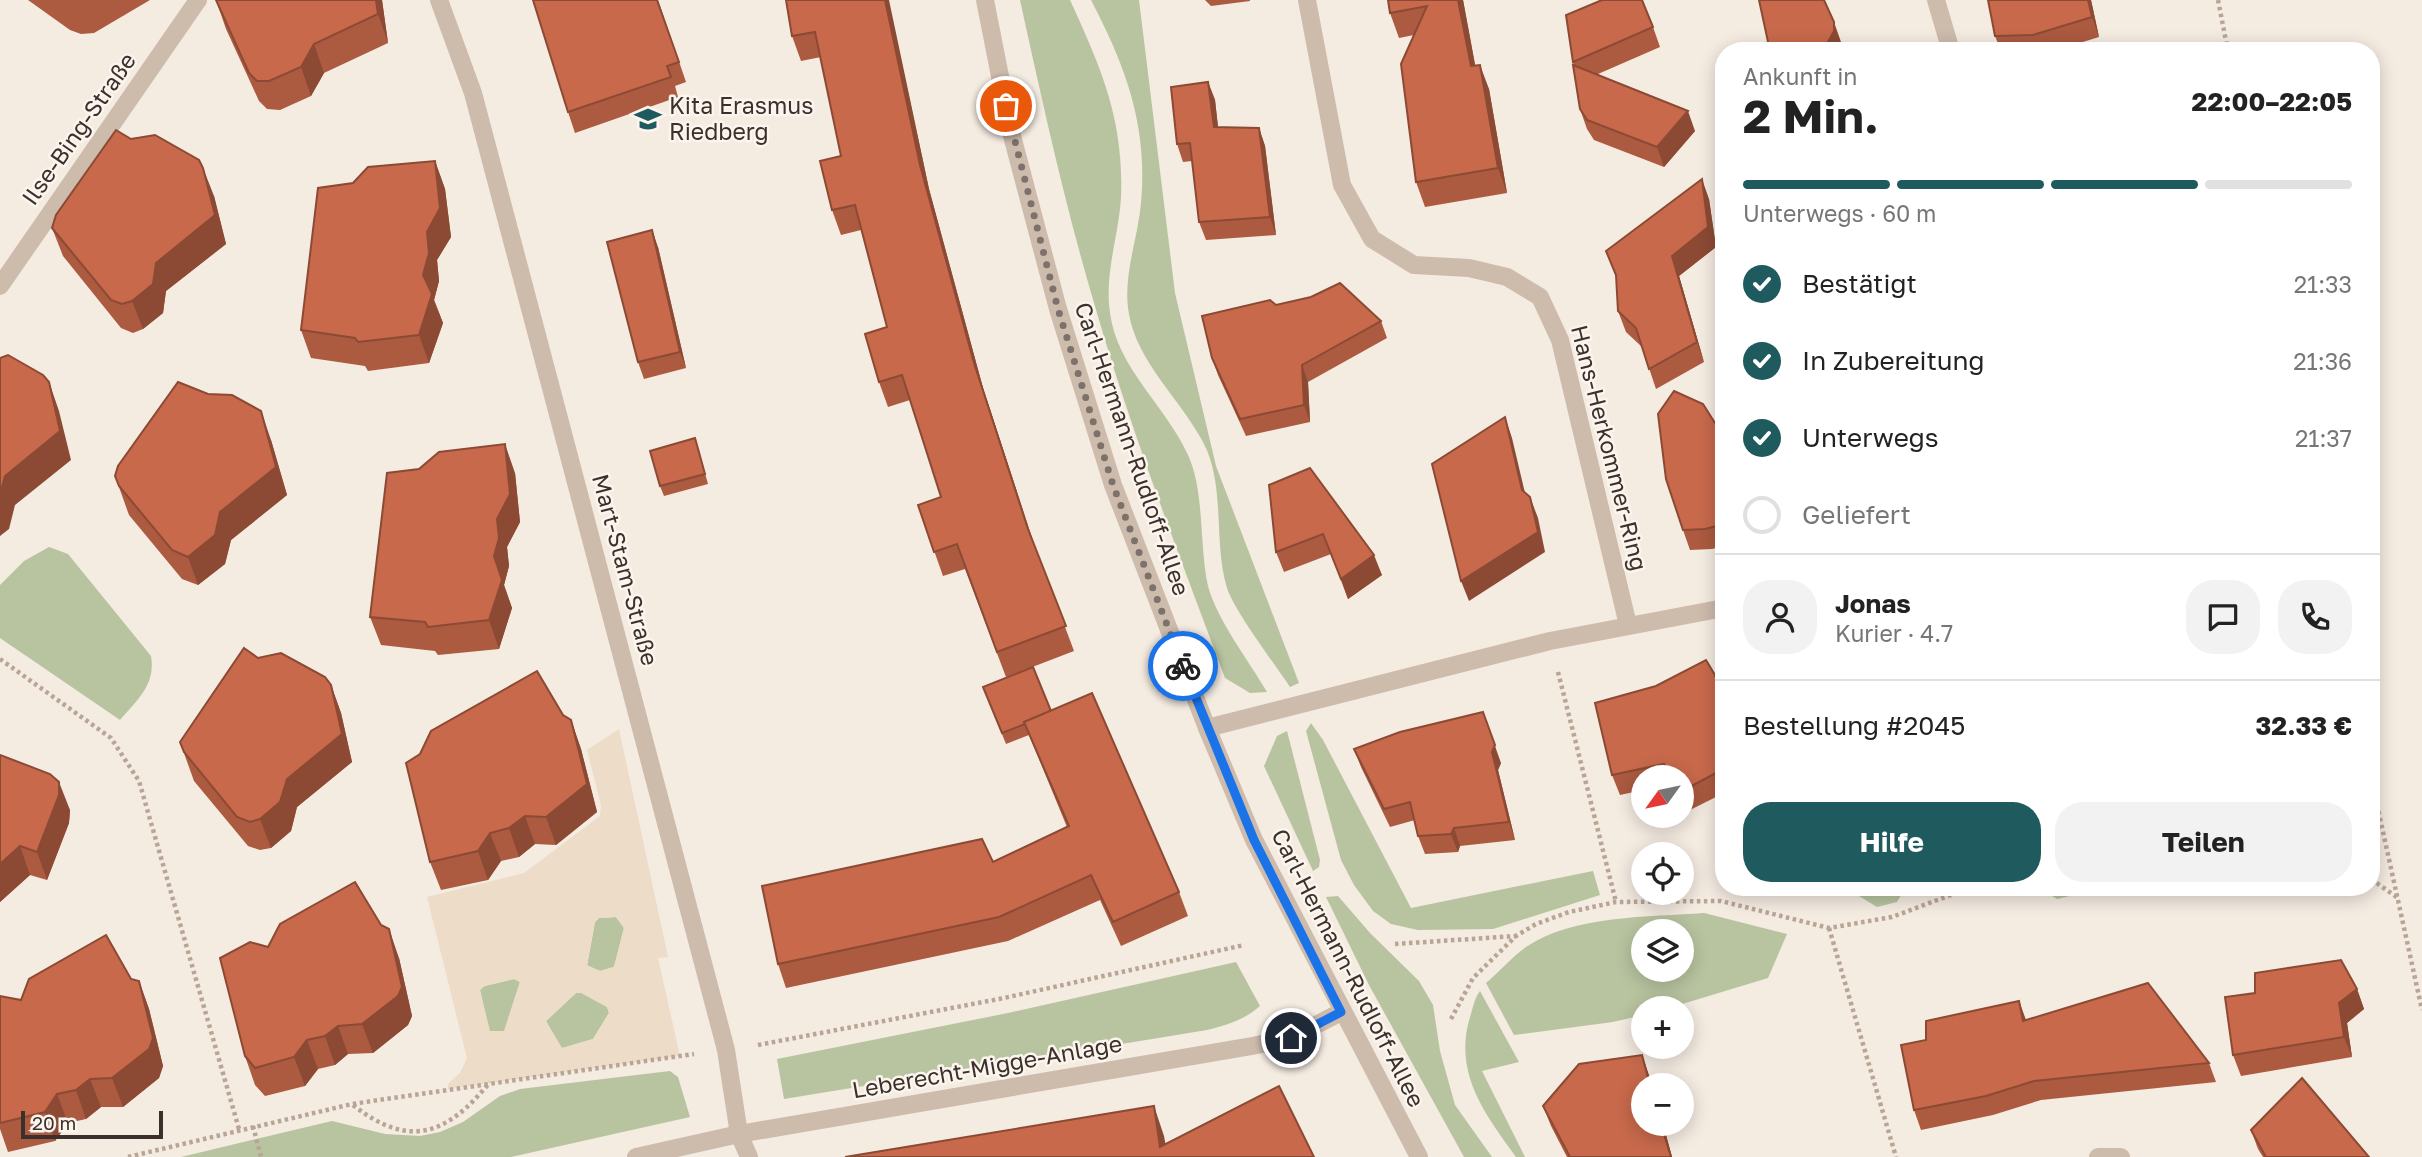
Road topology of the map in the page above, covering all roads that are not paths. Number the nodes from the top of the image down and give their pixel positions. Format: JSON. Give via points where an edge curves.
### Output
{"nodes":[{"id":1,"x":198,"y":0,"type":"edge"},
{"id":2,"x":439,"y":0,"type":"edge"},
{"id":3,"x":985,"y":0,"type":"edge"},
{"id":4,"x":1307,"y":0,"type":"edge"},
{"id":5,"x":1936,"y":0,"type":"edge"},
{"id":6,"x":1948,"y":42,"type":"edge"},
{"id":7,"x":0,"y":286,"type":"edge"},
{"id":8,"x":1715,"y":610,"type":"edge"},
{"id":9,"x":1628,"y":625,"type":"junction"},
{"id":10,"x":1207,"y":728,"type":"junction"},
{"id":11,"x":1341,"y":1012,"type":"junction"},
{"id":12,"x":739,"y":1134,"type":"junction"},
{"id":13,"x":636,"y":1157,"type":"edge"},
{"id":14,"x":749,"y":1157,"type":"edge"},
{"id":15,"x":1419,"y":1157,"type":"edge"},
{"id":16,"x":2098,"y":1157,"type":"edge"},
{"id":17,"x":2121,"y":1157,"type":"edge"}],
"edges":[{"from":1,"to":7,"type":"street","name":"Ilse-Bing-Straße"},
{"from":2,"to":12,"type":"street","name":"Mart-Stam-Straße","via":[[473,93],[726,1050]]},
{"from":3,"to":10,"type":"street","name":"Carl-Hermann-Rudloff-Allee","via":[[1010,132],[1058,309],[1113,485]]},
{"from":4,"to":9,"type":"street","name":"Hans-Herkommer-Ring","via":[[1342,185],[1372,239],[1414,265],[1469,268],[1507,277],[1540,297],[1560,340]]},
{"from":5,"to":6,"type":"street"},
{"from":8,"to":9,"type":"street"},
{"from":9,"to":10,"type":"street"},
{"from":10,"to":11,"type":"street","name":"Carl-Hermann-Rudloff-Allee","via":[[1254,840]]},
{"from":11,"to":12,"type":"street","name":"Leberecht-Migge-Anlage","via":[[1291,1038],[1252,1046]]},
{"from":11,"to":15,"type":"street","name":"Carl-Hermann-Rudloff-Allee"},
{"from":12,"to":13,"type":"street","name":"Leberecht-Migge-Anlage"},
{"from":12,"to":14,"type":"street","name":"Mart-Stam-Straße"},
{"from":16,"to":17,"type":"street"}]}
